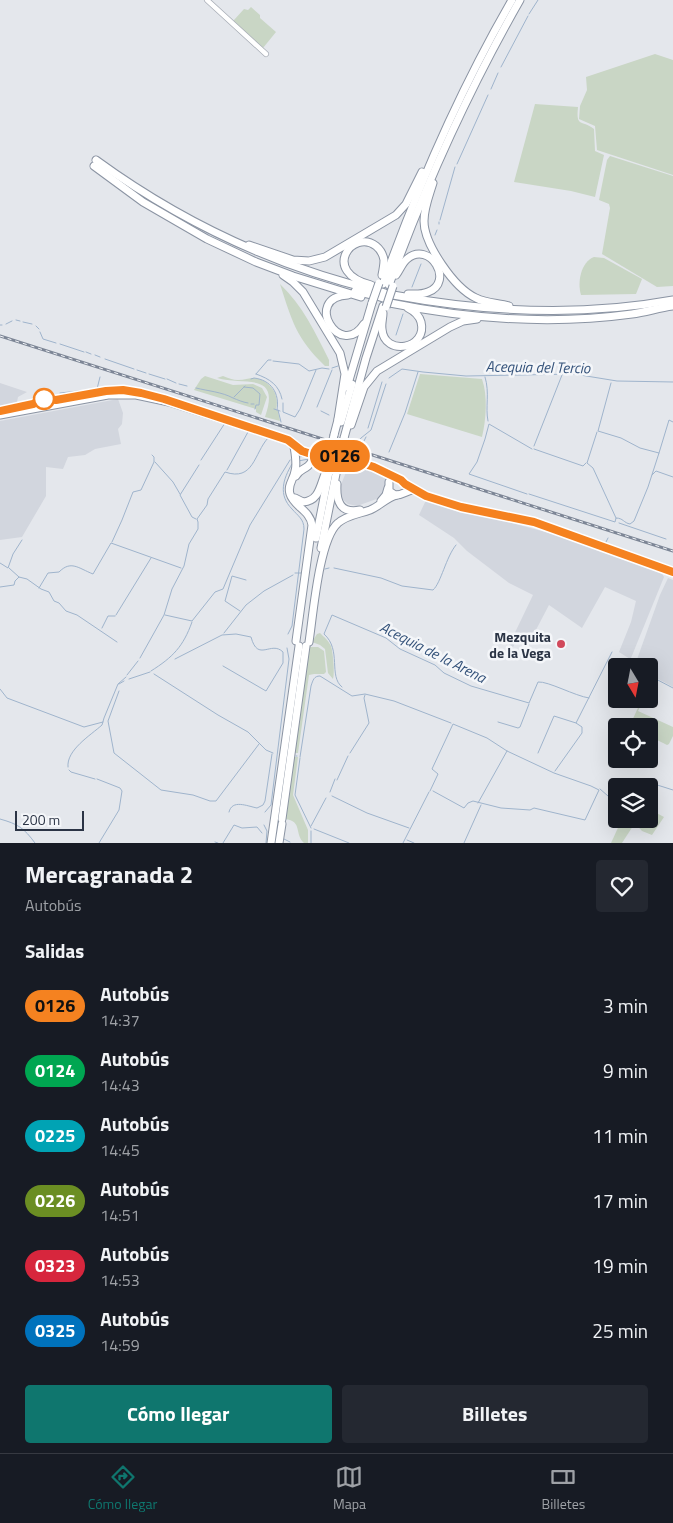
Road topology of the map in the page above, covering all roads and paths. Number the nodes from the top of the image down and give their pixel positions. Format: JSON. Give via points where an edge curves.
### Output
{"nodes":[{"id":1,"x":207,"y":0,"type":"edge"},
{"id":2,"x":512,"y":0,"type":"edge"},
{"id":3,"x":520,"y":0,"type":"edge"},
{"id":4,"x":266,"y":54,"type":"dead end"},
{"id":5,"x":472,"y":72,"type":"junction"},
{"id":6,"x":467,"y":100,"type":"junction"},
{"id":7,"x":422,"y":172,"type":"junction"},
{"id":8,"x":124,"y":180,"type":"junction"},
{"id":9,"x":432,"y":185,"type":"junction"},
{"id":10,"x":140,"y":198,"type":"junction"},
{"id":11,"x":248,"y":244,"type":"junction"},
{"id":12,"x":256,"y":262,"type":"junction"},
{"id":13,"x":396,"y":276,"type":"junction"},
{"id":14,"x":408,"y":294,"type":"junction"},
{"id":15,"x":382,"y":295,"type":"junction"},
{"id":16,"x":361,"y":297,"type":"junction"},
{"id":17,"x":673,"y":300,"type":"edge"},
{"id":18,"x":398,"y":305,"type":"junction"},
{"id":19,"x":512,"y":306,"type":"junction"},
{"id":20,"x":673,"y":306,"type":"edge"},
{"id":21,"x":659,"y":308,"type":"junction"},
{"id":22,"x":368,"y":314,"type":"junction"},
{"id":23,"x":508,"y":319,"type":"junction"},
{"id":24,"x":133,"y":392,"type":"junction"},
{"id":25,"x":146,"y":396,"type":"junction"},
{"id":26,"x":169,"y":402,"type":"junction"},
{"id":27,"x":63,"y":403,"type":"junction"},
{"id":28,"x":0,"y":414,"type":"edge"},
{"id":29,"x":338,"y":419,"type":"junction"},
{"id":30,"x":351,"y":425,"type":"junction"},
{"id":31,"x":341,"y":437,"type":"junction"},
{"id":32,"x":293,"y":443,"type":"junction"},
{"id":33,"x":307,"y":454,"type":"junction"},
{"id":34,"x":295,"y":460,"type":"junction"},
{"id":35,"x":303,"y":468,"type":"junction"},
{"id":36,"x":332,"y":469,"type":"junction"},
{"id":37,"x":391,"y":483,"type":"junction"},
{"id":38,"x":337,"y":484,"type":"junction"},
{"id":39,"x":402,"y":490,"type":"junction"},
{"id":40,"x":311,"y":539,"type":"junction"},
{"id":41,"x":324,"y":549,"type":"junction"},
{"id":42,"x":673,"y":572,"type":"edge"},
{"id":43,"x":303,"y":644,"type":"junction"},
{"id":44,"x":272,"y":843,"type":"edge"},
{"id":45,"x":279,"y":843,"type":"edge"}],
"edges":[{"from":1,"to":4,"type":"street"},
{"from":2,"to":5,"type":"highway"},
{"from":3,"to":6,"type":"highway"},
{"from":5,"to":7,"type":"highway"},
{"from":5,"to":15,"type":"highway","via":[[423,180]]},
{"from":6,"to":9,"type":"highway"},
{"from":6,"to":15,"type":"highway"},
{"from":7,"to":11,"type":"highway","via":[[406,204],[396,215],[325,257],[301,261]]},
{"from":7,"to":15,"type":"highway"},
{"from":8,"to":10,"type":"highway","via":[[95,163]]},
{"from":8,"to":11,"type":"highway","via":[[188,216]]},
{"from":8,"to":15,"type":"highway","via":[[180,215],[251,250]]},
{"from":9,"to":13,"type":"highway"},
{"from":9,"to":19,"type":"highway","via":[[424,220],[428,238],[454,281],[468,294],[487,302]]},
{"from":10,"to":12,"type":"highway","via":[[185,228]]},
{"from":10,"to":15,"type":"highway","via":[[200,232],[252,256],[302,275]]},
{"from":11,"to":15,"type":"highway"},
{"from":12,"to":16,"type":"highway"},
{"from":12,"to":29,"type":"highway","via":[[288,278],[298,287],[336,346],[345,374]]},
{"from":13,"to":14,"type":"highway","via":[[404,262],[414,255],[427,256],[437,263],[440,278],[433,289],[426,293]]},
{"from":13,"to":15,"type":"highway"},
{"from":14,"to":15,"type":"highway"},
{"from":14,"to":19,"type":"highway"},
{"from":15,"to":15,"type":"highway","via":[[354,279],[346,269],[345,257],[353,245],[367,242],[379,249],[384,261]]},
{"from":15,"to":16,"type":"highway"},
{"from":15,"to":17,"type":"highway","via":[[536,311],[600,309]]},
{"from":15,"to":18,"type":"highway"},
{"from":15,"to":18,"type":"highway","via":[[382,332],[388,342],[400,348],[413,344],[422,327],[412,310]]},
{"from":15,"to":21,"type":"highway","via":[[462,311],[537,316]]},
{"from":15,"to":22,"type":"highway"},
{"from":15,"to":30,"type":"highway"},
{"from":15,"to":31,"type":"highway","via":[[356,367]]},
{"from":16,"to":22,"type":"highway","via":[[347,295],[334,299],[326,311],[328,323],[336,332],[349,335],[360,329]]},
{"from":17,"to":19,"type":"highway","via":[[612,306]]},
{"from":18,"to":23,"type":"highway"},
{"from":20,"to":21,"type":"highway"},
{"from":21,"to":23,"type":"highway","via":[[605,317]]},
{"from":22,"to":29,"type":"highway"},
{"from":23,"to":30,"type":"highway","via":[[476,319],[456,324],[386,365],[364,387]]},
{"from":24,"to":25,"type":"highway"},
{"from":24,"to":26,"type":"highway"},
{"from":24,"to":27,"type":"highway","via":[[116,392]]},
{"from":25,"to":26,"type":"highway"},
{"from":25,"to":27,"type":"highway","via":[[108,395]]},
{"from":26,"to":32,"type":"highway"},
{"from":27,"to":28,"type":"highway"},
{"from":29,"to":31,"type":"highway"},
{"from":30,"to":31,"type":"highway"},
{"from":31,"to":36,"type":"highway","bridge":true},
{"from":32,"to":33,"type":"highway"},
{"from":32,"to":34,"type":"highway"},
{"from":33,"to":34,"type":"highway"},
{"from":33,"to":35,"type":"highway","via":[[308,466]]},
{"from":33,"to":37,"type":"highway","via":[[333,454],[382,471]]},
{"from":34,"to":35,"type":"highway"},
{"from":34,"to":40,"type":"highway","via":[[289,492],[311,517]]},
{"from":35,"to":36,"type":"highway","via":[[292,488],[300,501],[307,502],[316,496]]},
{"from":36,"to":38,"type":"highway"},
{"from":36,"to":40,"type":"highway"},
{"from":36,"to":43,"type":"highway","via":[[314,548]]},
{"from":37,"to":38,"type":"highway","via":[[377,504],[352,511],[339,504]]},
{"from":37,"to":39,"type":"highway","via":[[401,480]]},
{"from":37,"to":39,"type":"highway","via":[[390,493]]},
{"from":38,"to":41,"type":"highway"},
{"from":39,"to":41,"type":"highway","via":[[374,508],[339,522],[330,533]]},
{"from":39,"to":42,"type":"highway","via":[[417,490],[461,507],[534,522]]},
{"from":40,"to":43,"type":"highway"},
{"from":41,"to":43,"type":"highway"},
{"from":43,"to":44,"type":"highway","via":[[292,694]]},
{"from":43,"to":45,"type":"highway","via":[[302,676]]}]}
